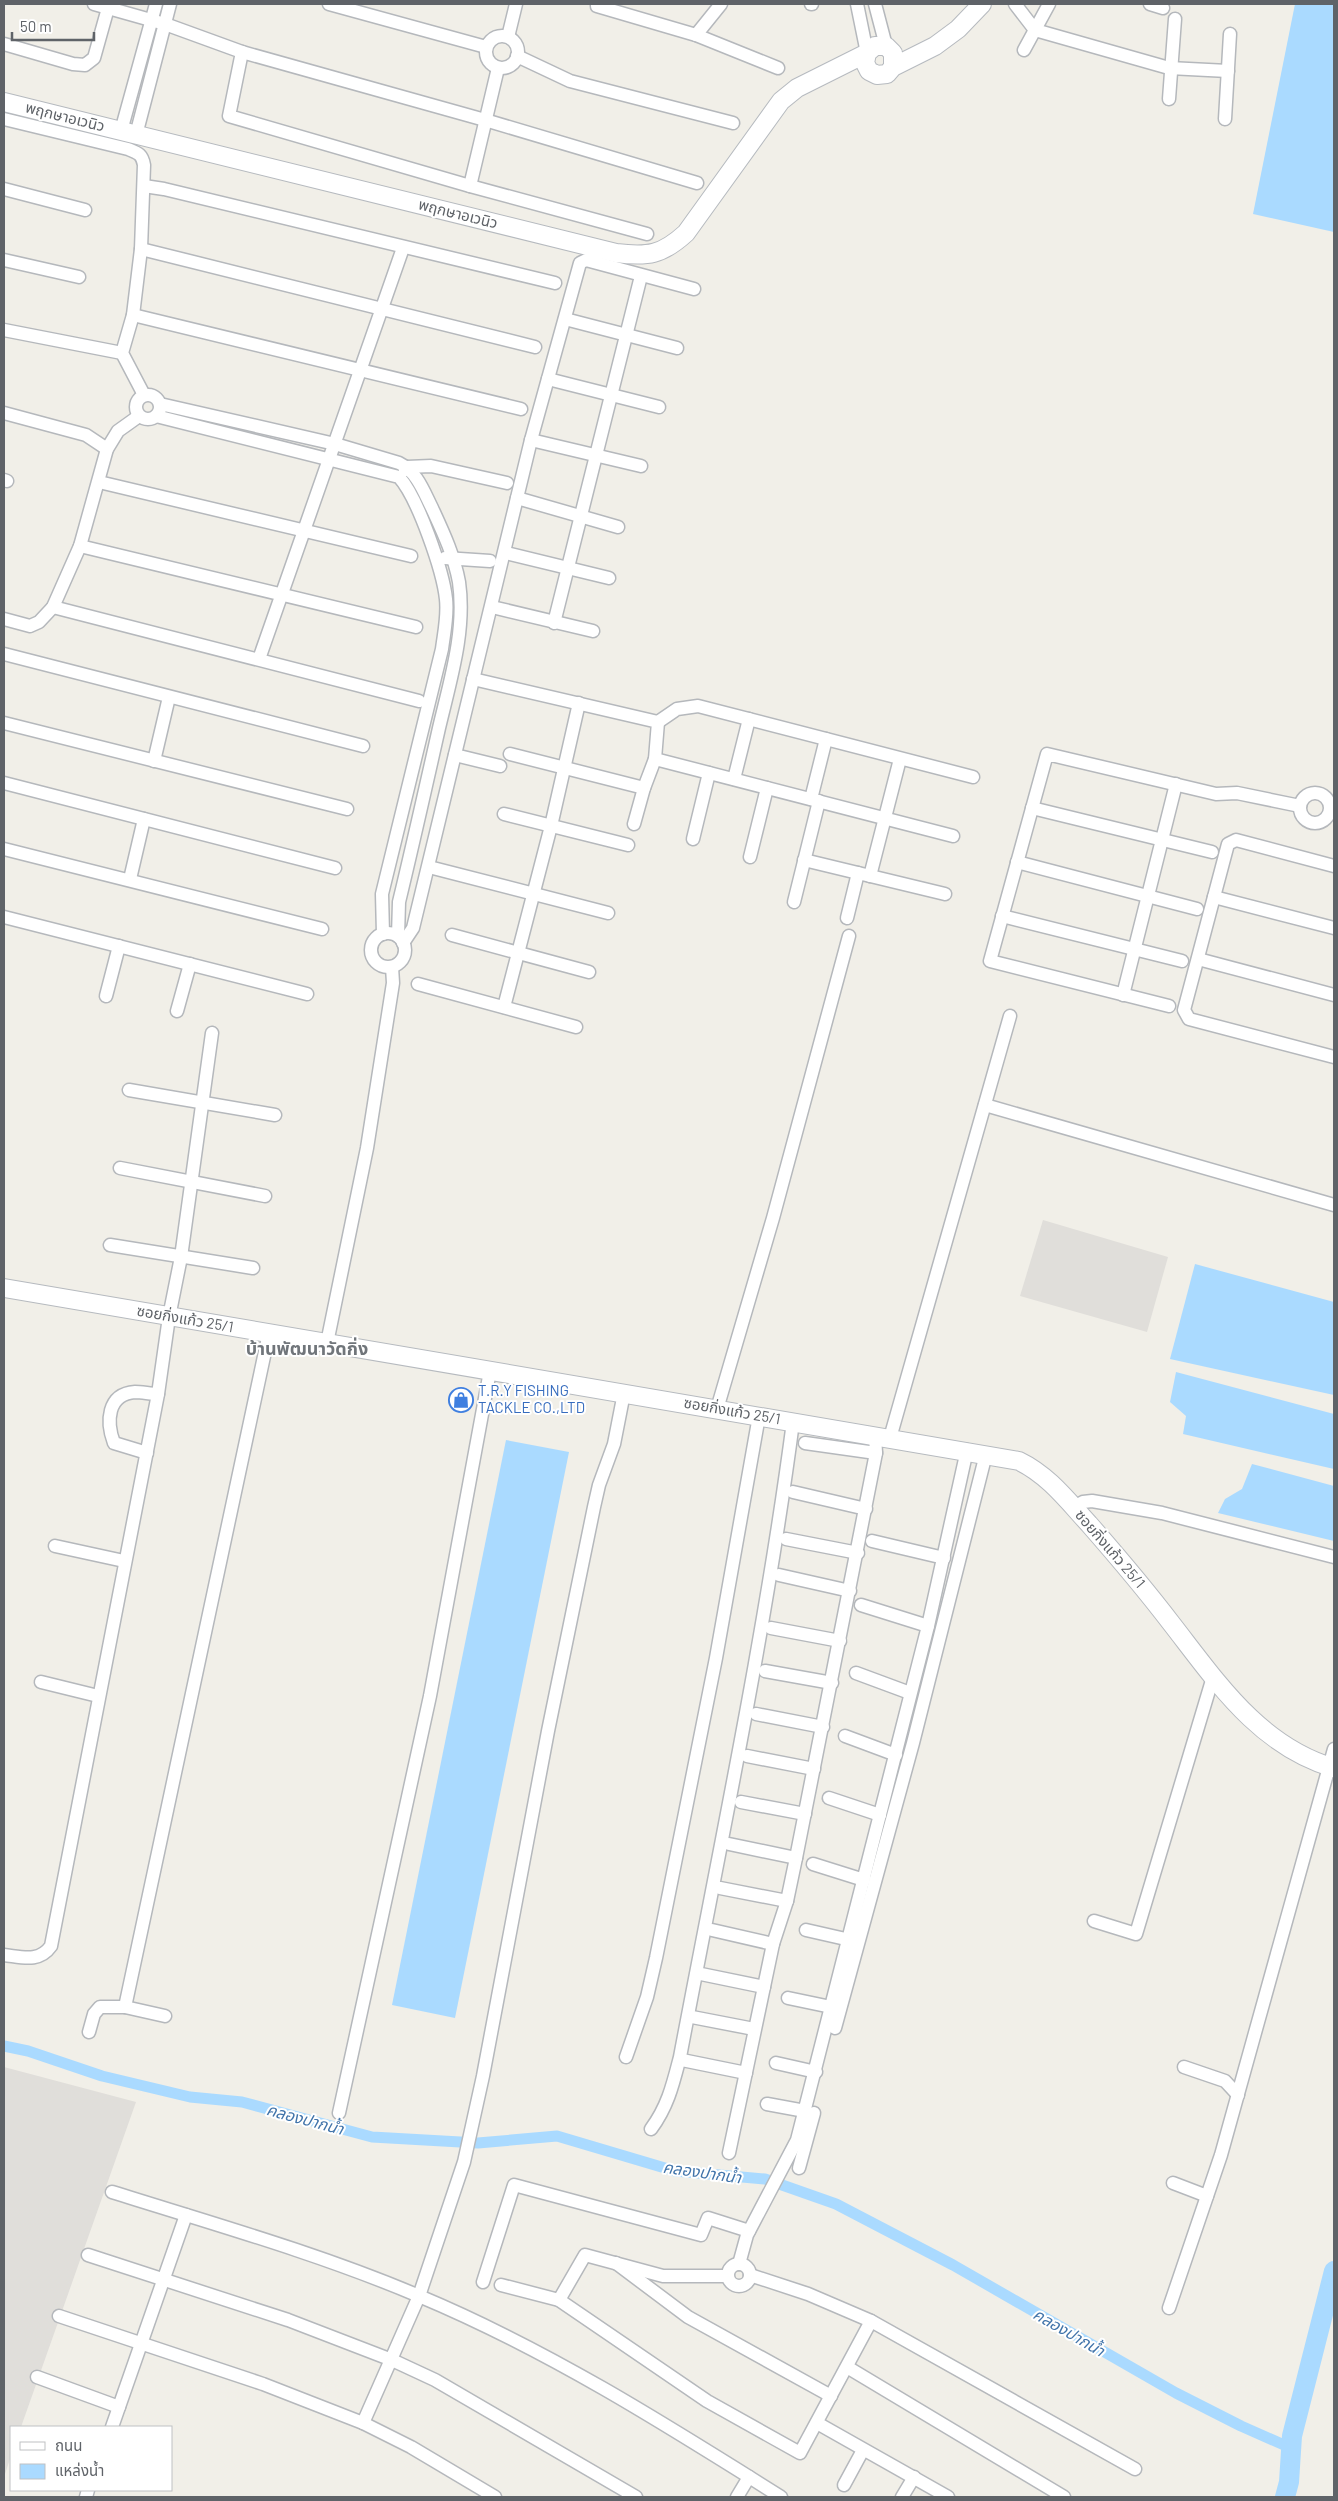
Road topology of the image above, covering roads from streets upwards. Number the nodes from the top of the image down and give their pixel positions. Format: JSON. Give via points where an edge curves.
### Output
{"nodes":[{"id":1,"x":94,"y":4,"type":"edge"},
{"id":2,"x":156,"y":4,"type":"edge"},
{"id":3,"x":170,"y":4,"type":"edge"},
{"id":4,"x":329,"y":4,"type":"edge"},
{"id":5,"x":516,"y":4,"type":"edge"},
{"id":6,"x":597,"y":4,"type":"edge"},
{"id":7,"x":721,"y":4,"type":"edge"},
{"id":8,"x":857,"y":4,"type":"edge"},
{"id":9,"x":876,"y":4,"type":"edge"},
{"id":10,"x":982,"y":4,"type":"edge"},
{"id":11,"x":1015,"y":4,"type":"edge"},
{"id":12,"x":1050,"y":4,"type":"edge"},
{"id":13,"x":1150,"y":4,"type":"edge"},
{"id":14,"x":108,"y":8,"type":"junction"},
{"id":15,"x":1163,"y":8,"type":"dead end"},
{"id":16,"x":1175,"y":19,"type":"dead end"},
{"id":17,"x":151,"y":20,"type":"junction"},
{"id":18,"x":165,"y":24,"type":"junction"},
{"id":19,"x":1035,"y":30,"type":"junction"},
{"id":20,"x":1230,"y":34,"type":"dead end"},
{"id":21,"x":696,"y":35,"type":"junction"},
{"id":22,"x":508,"y":38,"type":"junction"},
{"id":23,"x":4,"y":44,"type":"edge"},
{"id":24,"x":486,"y":47,"type":"junction"},
{"id":25,"x":888,"y":48,"type":"junction"},
{"id":26,"x":1024,"y":50,"type":"dead end"},
{"id":27,"x":242,"y":52,"type":"junction"},
{"id":28,"x":867,"y":52,"type":"junction"},
{"id":29,"x":921,"y":52,"type":"junction"},
{"id":30,"x":517,"y":56,"type":"junction"},
{"id":31,"x":836,"y":67,"type":"junction"},
{"id":32,"x":893,"y":67,"type":"junction"},
{"id":33,"x":498,"y":68,"type":"junction"},
{"id":34,"x":778,"y":68,"type":"dead end"},
{"id":35,"x":1172,"y":68,"type":"junction"},
{"id":36,"x":869,"y":71,"type":"junction"},
{"id":37,"x":1228,"y":71,"type":"junction"},
{"id":38,"x":1169,"y":99,"type":"dead end"},
{"id":39,"x":4,"y":102,"type":"edge"},
{"id":40,"x":4,"y":119,"type":"edge"},
{"id":41,"x":1225,"y":119,"type":"dead end"},
{"id":42,"x":485,"y":120,"type":"junction"},
{"id":43,"x":733,"y":123,"type":"dead end"},
{"id":44,"x":128,"y":133,"type":"junction"},
{"id":45,"x":697,"y":183,"type":"dead end"},
{"id":46,"x":144,"y":186,"type":"junction"},
{"id":47,"x":470,"y":186,"type":"junction"},
{"id":48,"x":4,"y":189,"type":"edge"},
{"id":49,"x":85,"y":210,"type":"dead end"},
{"id":50,"x":648,"y":234,"type":"dead end"},
{"id":51,"x":403,"y":248,"type":"junction"},
{"id":52,"x":141,"y":249,"type":"junction"},
{"id":53,"x":4,"y":260,"type":"edge"},
{"id":54,"x":641,"y":276,"type":"junction"},
{"id":55,"x":79,"y":277,"type":"dead end"},
{"id":56,"x":555,"y":283,"type":"dead end"},
{"id":57,"x":694,"y":289,"type":"dead end"},
{"id":58,"x":382,"y":310,"type":"junction"},
{"id":59,"x":133,"y":315,"type":"junction"},
{"id":60,"x":565,"y":318,"type":"junction"},
{"id":61,"x":4,"y":330,"type":"edge"},
{"id":62,"x":627,"y":334,"type":"junction"},
{"id":63,"x":535,"y":347,"type":"dead end"},
{"id":64,"x":677,"y":348,"type":"dead end"},
{"id":65,"x":122,"y":353,"type":"junction"},
{"id":66,"x":360,"y":370,"type":"junction"},
{"id":67,"x":548,"y":379,"type":"junction"},
{"id":68,"x":144,"y":395,"type":"junction"},
{"id":69,"x":612,"y":395,"type":"junction"},
{"id":70,"x":659,"y":407,"type":"dead end"},
{"id":71,"x":521,"y":409,"type":"dead end"},
{"id":72,"x":158,"y":410,"type":"junction"},
{"id":73,"x":4,"y":413,"type":"edge"},
{"id":74,"x":139,"y":416,"type":"junction"},
{"id":75,"x":531,"y":440,"type":"junction"},
{"id":76,"x":334,"y":444,"type":"junction"},
{"id":77,"x":107,"y":449,"type":"junction"},
{"id":78,"x":597,"y":455,"type":"junction"},
{"id":79,"x":328,"y":461,"type":"junction"},
{"id":80,"x":641,"y":466,"type":"dead end"},
{"id":81,"x":407,"y":467,"type":"junction"},
{"id":82,"x":399,"y":478,"type":"junction"},
{"id":83,"x":98,"y":482,"type":"junction"},
{"id":84,"x":508,"y":482,"type":"dead end"},
{"id":85,"x":517,"y":498,"type":"junction"},
{"id":86,"x":581,"y":516,"type":"junction"},
{"id":87,"x":618,"y":527,"type":"dead end"},
{"id":88,"x":305,"y":530,"type":"junction"},
{"id":89,"x":80,"y":546,"type":"junction"},
{"id":90,"x":506,"y":553,"type":"junction"},
{"id":91,"x":411,"y":556,"type":"dead end"},
{"id":92,"x":453,"y":557,"type":"junction"},
{"id":93,"x":437,"y":559,"type":"junction"},
{"id":94,"x":490,"y":561,"type":"dead end"},
{"id":95,"x":568,"y":567,"type":"junction"},
{"id":96,"x":609,"y":578,"type":"dead end"},
{"id":97,"x":282,"y":593,"type":"junction"},
{"id":98,"x":53,"y":607,"type":"junction"},
{"id":99,"x":492,"y":607,"type":"junction"},
{"id":100,"x":4,"y":619,"type":"edge"},
{"id":101,"x":554,"y":623,"type":"junction"},
{"id":102,"x":416,"y":627,"type":"dead end"},
{"id":103,"x":593,"y":631,"type":"dead end"},
{"id":104,"x":4,"y":654,"type":"edge"},
{"id":105,"x":259,"y":659,"type":"junction"},
{"id":106,"x":473,"y":679,"type":"junction"},
{"id":107,"x":169,"y":697,"type":"junction"},
{"id":108,"x":419,"y":701,"type":"dead end"},
{"id":109,"x":579,"y":703,"type":"junction"},
{"id":110,"x":425,"y":718,"type":"junction"},
{"id":111,"x":749,"y":719,"type":"junction"},
{"id":112,"x":440,"y":722,"type":"junction"},
{"id":113,"x":658,"y":722,"type":"junction"},
{"id":114,"x":4,"y":723,"type":"edge"},
{"id":115,"x":826,"y":740,"type":"junction"},
{"id":116,"x":363,"y":746,"type":"dead end"},
{"id":117,"x":510,"y":754,"type":"dead end"},
{"id":118,"x":455,"y":755,"type":"junction"},
{"id":119,"x":655,"y":759,"type":"junction"},
{"id":120,"x":900,"y":759,"type":"junction"},
{"id":121,"x":154,"y":761,"type":"junction"},
{"id":122,"x":500,"y":766,"type":"dead end"},
{"id":123,"x":565,"y":767,"type":"junction"},
{"id":124,"x":709,"y":773,"type":"junction"},
{"id":125,"x":973,"y":777,"type":"dead end"},
{"id":126,"x":734,"y":779,"type":"junction"},
{"id":127,"x":4,"y":783,"type":"edge"},
{"id":128,"x":1176,"y":784,"type":"junction"},
{"id":129,"x":644,"y":788,"type":"junction"},
{"id":130,"x":767,"y":788,"type":"junction"},
{"id":131,"x":815,"y":800,"type":"junction"},
{"id":132,"x":1300,"y":806,"type":"junction"},
{"id":133,"x":1032,"y":808,"type":"junction"},
{"id":134,"x":347,"y":809,"type":"dead end"},
{"id":135,"x":1332,"y":809,"type":"edge"},
{"id":136,"x":504,"y":814,"type":"dead end"},
{"id":137,"x":885,"y":818,"type":"junction"},
{"id":138,"x":144,"y":819,"type":"junction"},
{"id":139,"x":1328,"y":823,"type":"edge"},
{"id":140,"x":634,"y":824,"type":"dead end"},
{"id":141,"x":551,"y":826,"type":"junction"},
{"id":142,"x":953,"y":836,"type":"dead end"},
{"id":143,"x":693,"y":839,"type":"dead end"},
{"id":144,"x":1161,"y":839,"type":"junction"},
{"id":145,"x":628,"y":845,"type":"dead end"},
{"id":146,"x":4,"y":849,"type":"edge"},
{"id":147,"x":1212,"y":852,"type":"dead end"},
{"id":148,"x":750,"y":857,"type":"dead end"},
{"id":149,"x":804,"y":860,"type":"junction"},
{"id":150,"x":1017,"y":862,"type":"junction"},
{"id":151,"x":389,"y":864,"type":"junction"},
{"id":152,"x":1334,"y":866,"type":"edge"},
{"id":153,"x":429,"y":867,"type":"junction"},
{"id":154,"x":334,"y":868,"type":"dead end"},
{"id":155,"x":407,"y":869,"type":"junction"},
{"id":156,"x":864,"y":875,"type":"junction"},
{"id":157,"x":130,"y":879,"type":"junction"},
{"id":158,"x":533,"y":894,"type":"junction"},
{"id":159,"x":946,"y":894,"type":"dead end"},
{"id":160,"x":1147,"y":896,"type":"junction"},
{"id":161,"x":1214,"y":897,"type":"junction"},
{"id":162,"x":794,"y":902,"type":"dead end"},
{"id":163,"x":1197,"y":909,"type":"dead end"},
{"id":164,"x":608,"y":913,"type":"dead end"},
{"id":165,"x":1002,"y":916,"type":"junction"},
{"id":166,"x":4,"y":917,"type":"edge"},
{"id":167,"x":847,"y":918,"type":"dead end"},
{"id":168,"x":1334,"y":928,"type":"edge"},
{"id":169,"x":322,"y":929,"type":"dead end"},
{"id":170,"x":382,"y":934,"type":"junction"},
{"id":171,"x":452,"y":935,"type":"dead end"},
{"id":172,"x":849,"y":936,"type":"dead end"},
{"id":173,"x":400,"y":940,"type":"junction"},
{"id":174,"x":119,"y":946,"type":"junction"},
{"id":175,"x":1134,"y":951,"type":"junction"},
{"id":176,"x":518,"y":953,"type":"junction"},
{"id":177,"x":1198,"y":960,"type":"junction"},
{"id":178,"x":1182,"y":962,"type":"dead end"},
{"id":179,"x":190,"y":964,"type":"junction"},
{"id":180,"x":392,"y":966,"type":"junction"},
{"id":181,"x":589,"y":972,"type":"dead end"},
{"id":182,"x":418,"y":984,"type":"dead end"},
{"id":183,"x":307,"y":994,"type":"dead end"},
{"id":184,"x":1123,"y":995,"type":"junction"},
{"id":185,"x":1334,"y":995,"type":"edge"},
{"id":186,"x":106,"y":996,"type":"dead end"},
{"id":187,"x":1169,"y":1006,"type":"dead end"},
{"id":188,"x":504,"y":1007,"type":"junction"},
{"id":189,"x":177,"y":1011,"type":"dead end"},
{"id":190,"x":1010,"y":1016,"type":"dead end"},
{"id":191,"x":576,"y":1027,"type":"dead end"},
{"id":192,"x":212,"y":1033,"type":"dead end"},
{"id":193,"x":1334,"y":1057,"type":"edge"},
{"id":194,"x":129,"y":1090,"type":"dead end"},
{"id":195,"x":203,"y":1102,"type":"junction"},
{"id":196,"x":985,"y":1105,"type":"junction"},
{"id":197,"x":275,"y":1116,"type":"dead end"},
{"id":198,"x":120,"y":1168,"type":"dead end"},
{"id":199,"x":192,"y":1182,"type":"junction"},
{"id":200,"x":265,"y":1196,"type":"dead end"},
{"id":201,"x":1334,"y":1205,"type":"edge"},
{"id":202,"x":110,"y":1245,"type":"dead end"},
{"id":203,"x":181,"y":1257,"type":"junction"},
{"id":204,"x":253,"y":1268,"type":"dead end"},
{"id":205,"x":4,"y":1288,"type":"edge"},
{"id":206,"x":169,"y":1317,"type":"junction"},
{"id":207,"x":269,"y":1334,"type":"junction"},
{"id":208,"x":327,"y":1343,"type":"junction"},
{"id":209,"x":490,"y":1371,"type":"junction"},
{"id":210,"x":624,"y":1393,"type":"junction"},
{"id":211,"x":158,"y":1394,"type":"junction"},
{"id":212,"x":717,"y":1409,"type":"junction"},
{"id":213,"x":759,"y":1416,"type":"junction"},
{"id":214,"x":793,"y":1422,"type":"junction"},
{"id":215,"x":883,"y":1436,"type":"junction"},
{"id":216,"x":805,"y":1443,"type":"dead end"},
{"id":217,"x":967,"y":1450,"type":"junction"},
{"id":218,"x":876,"y":1453,"type":"junction"},
{"id":219,"x":147,"y":1454,"type":"junction"},
{"id":220,"x":986,"y":1454,"type":"junction"},
{"id":221,"x":793,"y":1492,"type":"dead end"},
{"id":222,"x":1074,"y":1507,"type":"junction"},
{"id":223,"x":866,"y":1509,"type":"junction"},
{"id":224,"x":786,"y":1539,"type":"dead end"},
{"id":225,"x":872,"y":1541,"type":"dead end"},
{"id":226,"x":55,"y":1546,"type":"dead end"},
{"id":227,"x":858,"y":1553,"type":"junction"},
{"id":228,"x":1334,"y":1557,"type":"edge"},
{"id":229,"x":944,"y":1558,"type":"junction"},
{"id":230,"x":124,"y":1560,"type":"junction"},
{"id":231,"x":779,"y":1575,"type":"dead end"},
{"id":232,"x":850,"y":1591,"type":"junction"},
{"id":233,"x":862,"y":1605,"type":"dead end"},
{"id":234,"x":928,"y":1626,"type":"junction"},
{"id":235,"x":771,"y":1628,"type":"dead end"},
{"id":236,"x":840,"y":1641,"type":"junction"},
{"id":237,"x":765,"y":1671,"type":"dead end"},
{"id":238,"x":856,"y":1673,"type":"dead end"},
{"id":239,"x":1213,"y":1677,"type":"junction"},
{"id":240,"x":41,"y":1682,"type":"dead end"},
{"id":241,"x":832,"y":1683,"type":"junction"},
{"id":242,"x":910,"y":1693,"type":"junction"},
{"id":243,"x":98,"y":1696,"type":"junction"},
{"id":244,"x":756,"y":1714,"type":"dead end"},
{"id":245,"x":823,"y":1726,"type":"junction"},
{"id":246,"x":845,"y":1736,"type":"dead end"},
{"id":247,"x":1334,"y":1749,"type":"edge"},
{"id":248,"x":896,"y":1755,"type":"junction"},
{"id":249,"x":747,"y":1756,"type":"dead end"},
{"id":250,"x":1331,"y":1768,"type":"edge"},
{"id":251,"x":814,"y":1769,"type":"junction"},
{"id":252,"x":828,"y":1798,"type":"dead end"},
{"id":253,"x":741,"y":1802,"type":"dead end"},
{"id":254,"x":805,"y":1814,"type":"junction"},
{"id":255,"x":880,"y":1815,"type":"junction"},
{"id":256,"x":729,"y":1844,"type":"dead end"},
{"id":257,"x":796,"y":1858,"type":"junction"},
{"id":258,"x":813,"y":1864,"type":"dead end"},
{"id":259,"x":864,"y":1880,"type":"junction"},
{"id":260,"x":720,"y":1888,"type":"dead end"},
{"id":261,"x":787,"y":1901,"type":"junction"},
{"id":262,"x":1094,"y":1921,"type":"dead end"},
{"id":263,"x":712,"y":1930,"type":"dead end"},
{"id":264,"x":806,"y":1930,"type":"dead end"},
{"id":265,"x":850,"y":1940,"type":"junction"},
{"id":266,"x":773,"y":1944,"type":"junction"},
{"id":267,"x":4,"y":1954,"type":"edge"},
{"id":268,"x":701,"y":1974,"type":"dead end"},
{"id":269,"x":764,"y":1987,"type":"junction"},
{"id":270,"x":788,"y":1998,"type":"dead end"},
{"id":271,"x":125,"y":2007,"type":"junction"},
{"id":272,"x":831,"y":2007,"type":"junction"},
{"id":273,"x":165,"y":2016,"type":"dead end"},
{"id":274,"x":692,"y":2017,"type":"dead end"},
{"id":275,"x":754,"y":2029,"type":"junction"},
{"id":276,"x":90,"y":2032,"type":"dead end"},
{"id":277,"x":626,"y":2057,"type":"dead end"},
{"id":278,"x":682,"y":2060,"type":"dead end"},
{"id":279,"x":776,"y":2063,"type":"dead end"},
{"id":280,"x":1184,"y":2067,"type":"dead end"},
{"id":281,"x":816,"y":2072,"type":"junction"},
{"id":282,"x":746,"y":2073,"type":"junction"},
{"id":283,"x":1238,"y":2095,"type":"junction"},
{"id":284,"x":767,"y":2104,"type":"dead end"},
{"id":285,"x":805,"y":2111,"type":"junction"},
{"id":286,"x":339,"y":2113,"type":"dead end"},
{"id":287,"x":651,"y":2129,"type":"dead end"},
{"id":288,"x":729,"y":2153,"type":"dead end"},
{"id":289,"x":800,"y":2168,"type":"dead end"},
{"id":290,"x":1173,"y":2183,"type":"dead end"},
{"id":291,"x":112,"y":2192,"type":"dead end"},
{"id":292,"x":1207,"y":2196,"type":"junction"},
{"id":293,"x":186,"y":2216,"type":"junction"},
{"id":294,"x":748,"y":2233,"type":"junction"},
{"id":295,"x":88,"y":2255,"type":"dead end"},
{"id":296,"x":616,"y":2263,"type":"junction"},
{"id":297,"x":738,"y":2264,"type":"junction"},
{"id":298,"x":750,"y":2275,"type":"junction"},
{"id":299,"x":727,"y":2276,"type":"junction"},
{"id":300,"x":165,"y":2281,"type":"junction"},
{"id":301,"x":483,"y":2282,"type":"dead end"},
{"id":302,"x":501,"y":2285,"type":"dead end"},
{"id":303,"x":419,"y":2296,"type":"junction"},
{"id":304,"x":558,"y":2300,"type":"junction"},
{"id":305,"x":1170,"y":2308,"type":"dead end"},
{"id":306,"x":59,"y":2316,"type":"dead end"},
{"id":307,"x":871,"y":2321,"type":"junction"},
{"id":308,"x":141,"y":2344,"type":"junction"},
{"id":309,"x":392,"y":2360,"type":"junction"},
{"id":310,"x":847,"y":2367,"type":"junction"},
{"id":311,"x":37,"y":2377,"type":"dead end"},
{"id":312,"x":831,"y":2396,"type":"junction"},
{"id":313,"x":119,"y":2407,"type":"junction"},
{"id":314,"x":363,"y":2423,"type":"junction"},
{"id":315,"x":817,"y":2424,"type":"junction"},
{"id":316,"x":112,"y":2426,"type":"edge"},
{"id":317,"x":863,"y":2450,"type":"junction"},
{"id":318,"x":1135,"y":2469,"type":"dead end"},
{"id":319,"x":749,"y":2477,"type":"junction"},
{"id":320,"x":914,"y":2478,"type":"junction"},
{"id":321,"x":844,"y":2485,"type":"dead end"},
{"id":322,"x":495,"y":2497,"type":"edge"},
{"id":323,"x":636,"y":2497,"type":"edge"},
{"id":324,"x":737,"y":2497,"type":"edge"},
{"id":325,"x":782,"y":2497,"type":"edge"},
{"id":326,"x":902,"y":2497,"type":"edge"},
{"id":327,"x":948,"y":2497,"type":"edge"},
{"id":328,"x":1064,"y":2497,"type":"edge"}],
"edges":[{"from":1,"to":14,"type":"street"},
{"from":2,"to":17,"type":"street"},
{"from":3,"to":18,"type":"street"},
{"from":4,"to":24,"type":"street"},
{"from":5,"to":22,"type":"street"},
{"from":6,"to":21,"type":"street"},
{"from":7,"to":21,"type":"street"},
{"from":8,"to":28,"type":"street"},
{"from":9,"to":25,"type":"street"},
{"from":10,"to":29,"type":"street","via":[[958,29]]},
{"from":11,"to":19,"type":"street"},
{"from":12,"to":19,"type":"street"},
{"from":13,"to":15,"type":"street"},
{"from":14,"to":17,"type":"street"},
{"from":14,"to":23,"type":"street","via":[[94,58],[85,65]]},
{"from":16,"to":35,"type":"street"},
{"from":17,"to":18,"type":"street"},
{"from":17,"to":44,"type":"street"},
{"from":18,"to":27,"type":"street"},
{"from":18,"to":44,"type":"street"},
{"from":19,"to":26,"type":"street"},
{"from":19,"to":35,"type":"street"},
{"from":20,"to":37,"type":"street"},
{"from":21,"to":34,"type":"street"},
{"from":22,"to":24,"type":"street","via":[[493,39]]},
{"from":22,"to":30,"type":"street","via":[[516,45]]},
{"from":24,"to":33,"type":"street","via":[[486,58]]},
{"from":25,"to":28,"type":"street","via":[[875,46]]},
{"from":25,"to":29,"type":"street"},
{"from":25,"to":32,"type":"street","via":[[895,58]]},
{"from":27,"to":42,"type":"street"},
{"from":27,"to":47,"type":"street","via":[[229,116]]},
{"from":28,"to":31,"type":"street","name":"พฤกษาอเวนิว"},
{"from":28,"to":36,"type":"street","via":[[865,63]]},
{"from":29,"to":32,"type":"street"},
{"from":30,"to":33,"type":"street","via":[[508,67]]},
{"from":30,"to":43,"type":"street","via":[[570,81]]},
{"from":31,"to":36,"type":"street"},
{"from":31,"to":44,"type":"street","name":"พฤกษาอเวนิว","via":[[797,88],[781,101],[686,233],[657,253],[640,256],[616,253]]},
{"from":32,"to":36,"type":"street","via":[[882,76]]},
{"from":33,"to":42,"type":"street"},
{"from":35,"to":37,"type":"street"},
{"from":35,"to":38,"type":"street"},
{"from":37,"to":41,"type":"street"},
{"from":39,"to":44,"type":"street","name":"พฤกษาอเวนิว"},
{"from":40,"to":46,"type":"street","via":[[139,153],[144,164]]},
{"from":42,"to":45,"type":"street"},
{"from":42,"to":47,"type":"street"},
{"from":46,"to":51,"type":"street"},
{"from":46,"to":52,"type":"street"},
{"from":47,"to":50,"type":"street"},
{"from":48,"to":49,"type":"street"},
{"from":51,"to":56,"type":"street"},
{"from":51,"to":58,"type":"street"},
{"from":52,"to":58,"type":"street"},
{"from":52,"to":59,"type":"street"},
{"from":53,"to":55,"type":"street"},
{"from":54,"to":57,"type":"street"},
{"from":54,"to":60,"type":"street","via":[[586,260],[580,263]]},
{"from":54,"to":62,"type":"street"},
{"from":58,"to":63,"type":"street"},
{"from":58,"to":66,"type":"street"},
{"from":59,"to":65,"type":"street"},
{"from":59,"to":66,"type":"street"},
{"from":60,"to":62,"type":"street"},
{"from":60,"to":67,"type":"street"},
{"from":61,"to":65,"type":"street"},
{"from":62,"to":64,"type":"street"},
{"from":62,"to":69,"type":"street"},
{"from":65,"to":68,"type":"street"},
{"from":66,"to":71,"type":"street"},
{"from":66,"to":76,"type":"street"},
{"from":67,"to":69,"type":"street"},
{"from":67,"to":75,"type":"street"},
{"from":68,"to":72,"type":"street","via":[[154,396]]},
{"from":68,"to":74,"type":"street","via":[[136,403]]},
{"from":69,"to":70,"type":"street"},
{"from":69,"to":78,"type":"street"},
{"from":72,"to":74,"type":"street","via":[[147,419]]},
{"from":72,"to":76,"type":"street"},
{"from":72,"to":79,"type":"street"},
{"from":73,"to":77,"type":"street","via":[[79,433]]},
{"from":74,"to":77,"type":"street","via":[[118,431]]},
{"from":75,"to":78,"type":"street"},
{"from":75,"to":85,"type":"street"},
{"from":76,"to":79,"type":"street"},
{"from":76,"to":81,"type":"street","via":[[386,457]]},
{"from":77,"to":83,"type":"street"},
{"from":78,"to":80,"type":"street"},
{"from":78,"to":86,"type":"street"},
{"from":79,"to":82,"type":"street"},
{"from":79,"to":88,"type":"street"},
{"from":81,"to":82,"type":"street"},
{"from":81,"to":84,"type":"street","via":[[432,466]]},
{"from":81,"to":92,"type":"street","via":[[417,477]]},
{"from":82,"to":93,"type":"street","via":[[416,508]]},
{"from":83,"to":88,"type":"street"},
{"from":83,"to":89,"type":"street"},
{"from":85,"to":86,"type":"street"},
{"from":85,"to":90,"type":"street"},
{"from":86,"to":87,"type":"street"},
{"from":86,"to":95,"type":"street"},
{"from":88,"to":91,"type":"street"},
{"from":88,"to":97,"type":"street"},
{"from":89,"to":97,"type":"street"},
{"from":89,"to":98,"type":"street"},
{"from":90,"to":95,"type":"street"},
{"from":90,"to":99,"type":"street"},
{"from":92,"to":93,"type":"street"},
{"from":92,"to":94,"type":"street"},
{"from":92,"to":112,"type":"street","via":[[459,584],[460,625]]},
{"from":93,"to":110,"type":"street","via":[[447,618]]},
{"from":95,"to":96,"type":"street"},
{"from":95,"to":101,"type":"street"},
{"from":97,"to":102,"type":"street"},
{"from":97,"to":105,"type":"street"},
{"from":98,"to":100,"type":"street","via":[[39,622],[30,626]]},
{"from":98,"to":105,"type":"street"},
{"from":99,"to":101,"type":"street"},
{"from":99,"to":106,"type":"street"},
{"from":101,"to":103,"type":"street"},
{"from":104,"to":107,"type":"street"},
{"from":105,"to":108,"type":"street"},
{"from":106,"to":109,"type":"street"},
{"from":106,"to":118,"type":"street"},
{"from":107,"to":116,"type":"street"},
{"from":107,"to":121,"type":"street"},
{"from":109,"to":113,"type":"street"},
{"from":109,"to":123,"type":"street"},
{"from":110,"to":112,"type":"street"},
{"from":110,"to":151,"type":"street"},
{"from":111,"to":113,"type":"street","via":[[688,706],[676,709]]},
{"from":111,"to":115,"type":"street"},
{"from":111,"to":126,"type":"street"},
{"from":112,"to":155,"type":"street"},
{"from":113,"to":119,"type":"street"},
{"from":114,"to":121,"type":"street"},
{"from":115,"to":120,"type":"street"},
{"from":115,"to":131,"type":"street"},
{"from":117,"to":123,"type":"street"},
{"from":118,"to":122,"type":"street"},
{"from":118,"to":153,"type":"street"},
{"from":119,"to":124,"type":"street"},
{"from":119,"to":129,"type":"street"},
{"from":120,"to":125,"type":"street"},
{"from":120,"to":137,"type":"street"},
{"from":121,"to":134,"type":"street"},
{"from":123,"to":129,"type":"street"},
{"from":123,"to":141,"type":"street"},
{"from":124,"to":126,"type":"street"},
{"from":124,"to":143,"type":"street"},
{"from":126,"to":130,"type":"street"},
{"from":127,"to":138,"type":"street"},
{"from":128,"to":132,"type":"street","via":[[1216,794],[1237,793]]},
{"from":128,"to":133,"type":"street","via":[[1047,754]]},
{"from":128,"to":144,"type":"street"},
{"from":129,"to":140,"type":"street"},
{"from":130,"to":131,"type":"street"},
{"from":130,"to":148,"type":"street"},
{"from":131,"to":137,"type":"street"},
{"from":131,"to":149,"type":"street"},
{"from":132,"to":135,"type":"street","via":[[1306,796],[1314,793],[1325,797]]},
{"from":132,"to":139,"type":"street","via":[[1306,820]]},
{"from":133,"to":144,"type":"street"},
{"from":133,"to":150,"type":"street"},
{"from":135,"to":139,"type":"street"},
{"from":136,"to":141,"type":"street"},
{"from":137,"to":142,"type":"street"},
{"from":137,"to":156,"type":"street"},
{"from":138,"to":154,"type":"street"},
{"from":138,"to":157,"type":"street"},
{"from":141,"to":145,"type":"street"},
{"from":141,"to":158,"type":"street"},
{"from":144,"to":147,"type":"street"},
{"from":144,"to":160,"type":"street"},
{"from":146,"to":157,"type":"street"},
{"from":149,"to":156,"type":"street"},
{"from":149,"to":162,"type":"street"},
{"from":150,"to":160,"type":"street"},
{"from":150,"to":165,"type":"street"},
{"from":151,"to":155,"type":"street"},
{"from":151,"to":170,"type":"street","via":[[382,894]]},
{"from":152,"to":161,"type":"street","via":[[1234,840],[1228,844]]},
{"from":153,"to":158,"type":"street"},
{"from":153,"to":173,"type":"street","via":[[413,928]]},
{"from":155,"to":173,"type":"street","via":[[399,902]]},
{"from":156,"to":159,"type":"street"},
{"from":156,"to":167,"type":"street"},
{"from":157,"to":169,"type":"street"},
{"from":158,"to":164,"type":"street"},
{"from":158,"to":176,"type":"street"},
{"from":160,"to":163,"type":"street"},
{"from":160,"to":175,"type":"street"},
{"from":161,"to":168,"type":"street"},
{"from":161,"to":177,"type":"street"},
{"from":165,"to":175,"type":"street"},
{"from":165,"to":184,"type":"street","via":[[990,961]]},
{"from":166,"to":174,"type":"street"},
{"from":170,"to":173,"type":"street","via":[[392,934]]},
{"from":170,"to":180,"type":"street","via":[[372,944],[372,955],[379,965]]},
{"from":171,"to":176,"type":"street"},
{"from":172,"to":212,"type":"street","via":[[773,1218]]},
{"from":173,"to":180,"type":"street","via":[[404,957]]},
{"from":174,"to":179,"type":"street"},
{"from":174,"to":186,"type":"street"},
{"from":175,"to":178,"type":"street"},
{"from":175,"to":184,"type":"street"},
{"from":176,"to":181,"type":"street"},
{"from":176,"to":188,"type":"street"},
{"from":177,"to":185,"type":"street"},
{"from":177,"to":193,"type":"street","via":[[1184,1006],[1184,1014],[1189,1019]]},
{"from":179,"to":183,"type":"street"},
{"from":179,"to":189,"type":"street"},
{"from":180,"to":208,"type":"street","via":[[393,983],[367,1148]]},
{"from":182,"to":188,"type":"street"},
{"from":184,"to":187,"type":"street"},
{"from":188,"to":191,"type":"street"},
{"from":190,"to":196,"type":"street"},
{"from":192,"to":195,"type":"street"},
{"from":194,"to":195,"type":"street"},
{"from":195,"to":197,"type":"street"},
{"from":195,"to":199,"type":"street"},
{"from":196,"to":201,"type":"street"},
{"from":196,"to":215,"type":"street"},
{"from":198,"to":199,"type":"street"},
{"from":199,"to":200,"type":"street"},
{"from":199,"to":203,"type":"street"},
{"from":202,"to":203,"type":"street"},
{"from":203,"to":204,"type":"street"},
{"from":203,"to":206,"type":"street"},
{"from":205,"to":206,"type":"street","name":"ซอยกิ่งแก้ว 25/1"},
{"from":206,"to":207,"type":"street","name":"ซอยกิ่งแก้ว 25/1"},
{"from":206,"to":211,"type":"street"},
{"from":207,"to":208,"type":"street","name":"ซอยกิ่งแก้ว 25/1"},
{"from":207,"to":271,"type":"street"},
{"from":208,"to":209,"type":"street","name":"ซอยกิ่งแก้ว 25/1"},
{"from":209,"to":210,"type":"street","name":"ซอยกิ่งแก้ว 25/1"},
{"from":209,"to":286,"type":"street","via":[[430,1696]]},
{"from":210,"to":212,"type":"street","name":"ซอยกิ่งแก้ว 25/1"},
{"from":210,"to":303,"type":"street","via":[[614,1444],[599,1485],[464,2162]]},
{"from":211,"to":219,"type":"street"},
{"from":211,"to":219,"type":"street","via":[[135,1392],[124,1395],[114,1401],[110,1409],[110,1432],[114,1443]]},
{"from":212,"to":213,"type":"street","name":"ซอยกิ่งแก้ว 25/1"},
{"from":213,"to":214,"type":"street","name":"ซอยกิ่งแก้ว 25/1"},
{"from":213,"to":277,"type":"street","via":[[716,1658],[656,1958],[647,1997]]},
{"from":214,"to":215,"type":"street","name":"ซอยกิ่งแก้ว 25/1"},
{"from":214,"to":287,"type":"street","via":[[757,1659],[680,2057],[670,2096]]},
{"from":215,"to":217,"type":"street","name":"ซอยกิ่งแก้ว 25/1"},
{"from":215,"to":218,"type":"street"},
{"from":216,"to":218,"type":"street"},
{"from":217,"to":220,"type":"street","name":"ซอยกิ่งแก้ว 25/1"},
{"from":217,"to":229,"type":"street"},
{"from":218,"to":223,"type":"street"},
{"from":219,"to":230,"type":"street"},
{"from":220,"to":222,"type":"street","name":"ซอยกิ่งแก้ว 25/1","via":[[1019,1461],[1037,1470]]},
{"from":220,"to":289,"type":"street"},
{"from":221,"to":223,"type":"street"},
{"from":222,"to":228,"type":"street","via":[[1092,1501],[1162,1513]]},
{"from":222,"to":239,"type":"street","name":"ซอยกิ่งแก้ว 25/1","via":[[1145,1589]]},
{"from":223,"to":227,"type":"street"},
{"from":224,"to":227,"type":"street"},
{"from":225,"to":229,"type":"street"},
{"from":226,"to":230,"type":"street"},
{"from":227,"to":232,"type":"street"},
{"from":229,"to":234,"type":"street"},
{"from":230,"to":243,"type":"street"},
{"from":231,"to":232,"type":"street"},
{"from":232,"to":236,"type":"street"},
{"from":233,"to":234,"type":"street"},
{"from":234,"to":242,"type":"street"},
{"from":235,"to":236,"type":"street"},
{"from":236,"to":241,"type":"street"},
{"from":237,"to":241,"type":"street"},
{"from":238,"to":242,"type":"street"},
{"from":239,"to":250,"type":"street","name":"ซอยกิ่งแก้ว 25/1","via":[[1247,1716],[1276,1741]]},
{"from":239,"to":262,"type":"street","via":[[1136,1934]]},
{"from":240,"to":243,"type":"street"},
{"from":241,"to":245,"type":"street"},
{"from":242,"to":248,"type":"street"},
{"from":243,"to":267,"type":"street","via":[[50,1946],[45,1954],[37,1957]]},
{"from":244,"to":245,"type":"street"},
{"from":245,"to":251,"type":"street"},
{"from":246,"to":248,"type":"street"},
{"from":247,"to":250,"type":"street"},
{"from":248,"to":255,"type":"street"},
{"from":249,"to":251,"type":"street"},
{"from":250,"to":283,"type":"street"},
{"from":251,"to":254,"type":"street"},
{"from":252,"to":255,"type":"street"},
{"from":253,"to":254,"type":"street"},
{"from":254,"to":257,"type":"street"},
{"from":255,"to":259,"type":"street"},
{"from":256,"to":257,"type":"street"},
{"from":257,"to":261,"type":"street"},
{"from":258,"to":259,"type":"street"},
{"from":259,"to":265,"type":"street"},
{"from":260,"to":261,"type":"street"},
{"from":261,"to":266,"type":"street"},
{"from":263,"to":266,"type":"street"},
{"from":264,"to":265,"type":"street"},
{"from":265,"to":272,"type":"street"},
{"from":266,"to":269,"type":"street"},
{"from":268,"to":269,"type":"street"},
{"from":269,"to":275,"type":"street"},
{"from":270,"to":272,"type":"street"},
{"from":271,"to":273,"type":"street"},
{"from":271,"to":276,"type":"street","via":[[106,2005],[96,2010]]},
{"from":272,"to":281,"type":"street"},
{"from":274,"to":275,"type":"street"},
{"from":275,"to":282,"type":"street"},
{"from":278,"to":282,"type":"street"},
{"from":279,"to":281,"type":"street"},
{"from":280,"to":283,"type":"street","via":[[1226,2081]]},
{"from":281,"to":285,"type":"street"},
{"from":282,"to":288,"type":"street"},
{"from":283,"to":292,"type":"street"},
{"from":284,"to":285,"type":"street"},
{"from":285,"to":294,"type":"street","via":[[797,2140]]},
{"from":290,"to":292,"type":"street"},
{"from":291,"to":293,"type":"street"},
{"from":292,"to":305,"type":"street"},
{"from":293,"to":300,"type":"street"},
{"from":293,"to":303,"type":"street","via":[[337,2265]]},
{"from":294,"to":297,"type":"street"},
{"from":294,"to":301,"type":"street","via":[[708,2218],[701,2235],[514,2185]]},
{"from":295,"to":300,"type":"street"},
{"from":296,"to":299,"type":"street","via":[[663,2276]]},
{"from":296,"to":304,"type":"street","via":[[585,2255]]},
{"from":296,"to":312,"type":"street","via":[[688,2317]]},
{"from":297,"to":298,"type":"street","via":[[747,2267]]},
{"from":297,"to":299,"type":"street","via":[[730,2268]]},
{"from":298,"to":299,"type":"street","via":[[747,2283],[739,2287],[731,2284]]},
{"from":298,"to":307,"type":"street","via":[[792,2288]]},
{"from":300,"to":308,"type":"street"},
{"from":300,"to":309,"type":"street","via":[[288,2320]]},
{"from":302,"to":304,"type":"street"},
{"from":303,"to":309,"type":"street"},
{"from":303,"to":319,"type":"street","via":[[541,2354]]},
{"from":304,"to":315,"type":"street","via":[[707,2401],[800,2453]]},
{"from":306,"to":308,"type":"street"},
{"from":307,"to":310,"type":"street"},
{"from":307,"to":318,"type":"street"},
{"from":308,"to":313,"type":"street"},
{"from":308,"to":314,"type":"street","via":[[263,2384]]},
{"from":309,"to":314,"type":"street"},
{"from":309,"to":323,"type":"street","via":[[435,2380]]},
{"from":310,"to":312,"type":"street"},
{"from":310,"to":328,"type":"street"},
{"from":311,"to":313,"type":"street"},
{"from":312,"to":315,"type":"street"},
{"from":313,"to":316,"type":"street"},
{"from":314,"to":322,"type":"street","via":[[411,2447]]},
{"from":315,"to":317,"type":"street"},
{"from":317,"to":320,"type":"street"},
{"from":317,"to":321,"type":"street"},
{"from":319,"to":324,"type":"street"},
{"from":319,"to":325,"type":"street"},
{"from":320,"to":326,"type":"street"},
{"from":320,"to":327,"type":"street"}]}
